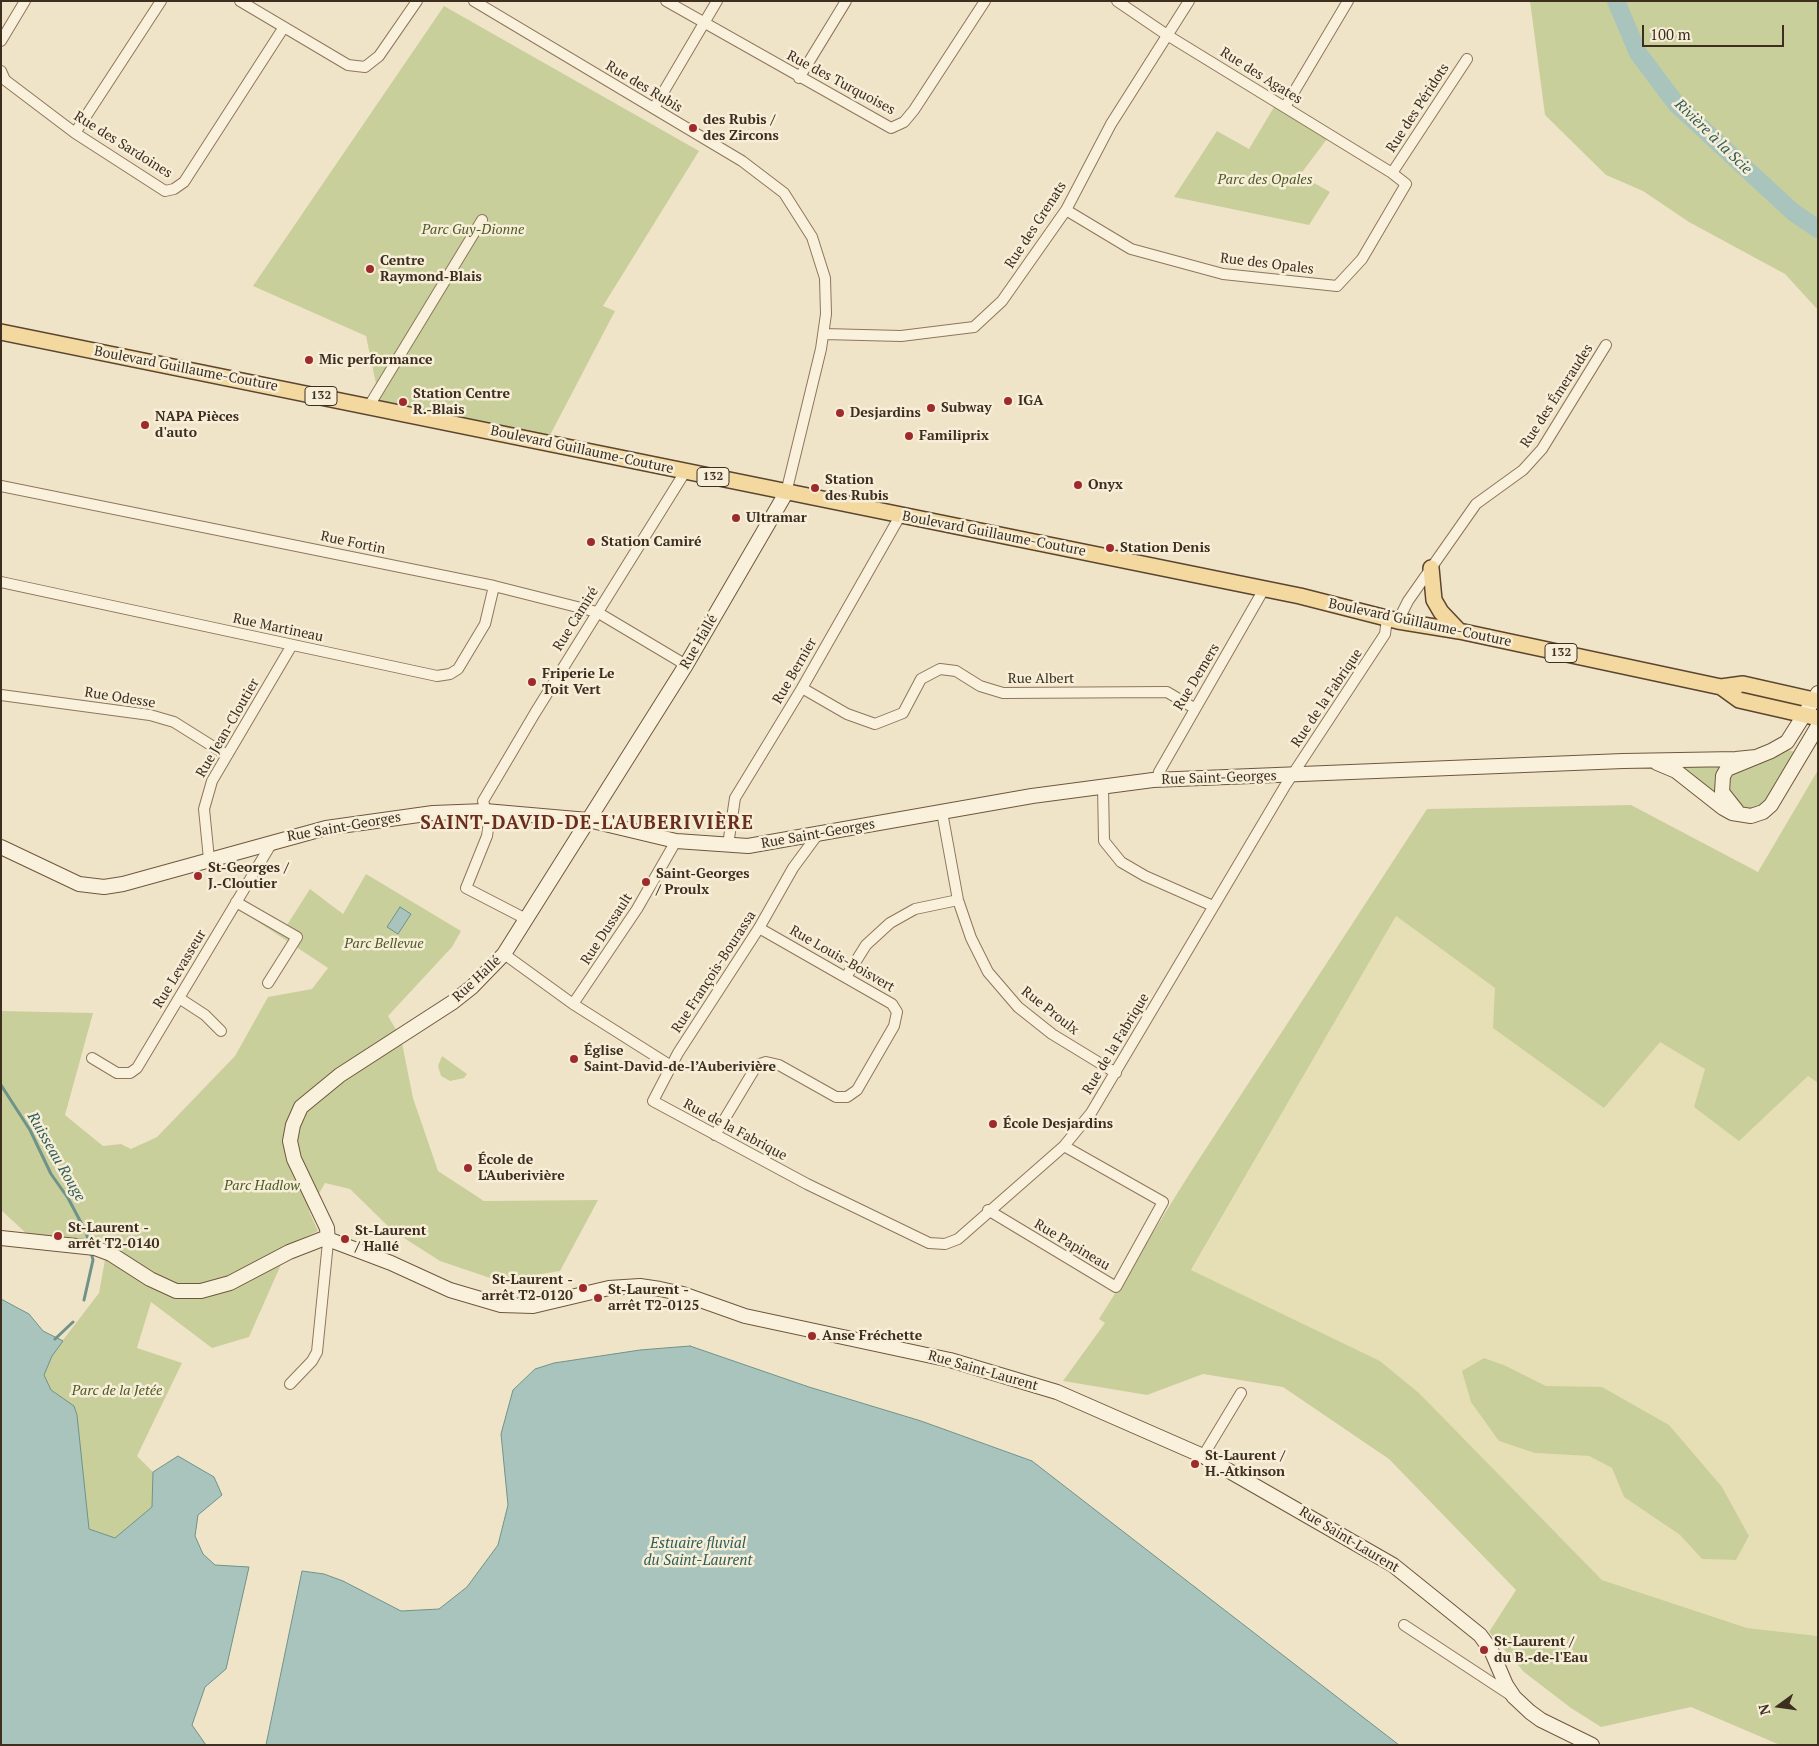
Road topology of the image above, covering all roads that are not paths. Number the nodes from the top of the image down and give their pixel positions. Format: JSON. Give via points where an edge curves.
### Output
{"nodes":[{"id":1,"x":25,"y":1,"type":"edge"},
{"id":2,"x":161,"y":1,"type":"edge"},
{"id":3,"x":240,"y":1,"type":"edge"},
{"id":4,"x":417,"y":1,"type":"edge"},
{"id":5,"x":474,"y":1,"type":"edge"},
{"id":6,"x":666,"y":1,"type":"edge"},
{"id":7,"x":717,"y":1,"type":"edge"},
{"id":8,"x":846,"y":1,"type":"edge"},
{"id":9,"x":985,"y":1,"type":"edge"},
{"id":10,"x":1117,"y":1,"type":"edge"},
{"id":11,"x":1189,"y":1,"type":"edge"},
{"id":12,"x":1348,"y":1,"type":"edge"},
{"id":13,"x":704,"y":23,"type":"junction"},
{"id":14,"x":284,"y":27,"type":"junction"},
{"id":15,"x":1167,"y":35,"type":"junction"},
{"id":16,"x":1,"y":41,"type":"edge"},
{"id":17,"x":1467,"y":59,"type":"dead end"},
{"id":18,"x":1,"y":71,"type":"edge"},
{"id":19,"x":799,"y":78,"type":"junction"},
{"id":20,"x":1285,"y":107,"type":"junction"},
{"id":21,"x":654,"y":108,"type":"junction"},
{"id":22,"x":75,"y":134,"type":"junction"},
{"id":23,"x":1392,"y":173,"type":"junction"},
{"id":24,"x":1066,"y":210,"type":"junction"},
{"id":25,"x":482,"y":220,"type":"dead end"},
{"id":26,"x":1,"y":332,"type":"edge"},
{"id":27,"x":824,"y":334,"type":"junction"},
{"id":28,"x":1606,"y":345,"type":"dead end"},
{"id":29,"x":369,"y":406,"type":"junction"},
{"id":30,"x":685,"y":472,"type":"junction"},
{"id":31,"x":1,"y":486,"type":"edge"},
{"id":32,"x":786,"y":493,"type":"junction"},
{"id":33,"x":900,"y":516,"type":"junction"},
{"id":34,"x":1431,"y":568,"type":"junction"},
{"id":35,"x":1,"y":582,"type":"edge"},
{"id":36,"x":494,"y":586,"type":"junction"},
{"id":37,"x":1264,"y":589,"type":"junction"},
{"id":38,"x":597,"y":612,"type":"junction"},
{"id":39,"x":1393,"y":620,"type":"junction"},
{"id":40,"x":1458,"y":631,"type":"junction"},
{"id":41,"x":292,"y":645,"type":"junction"},
{"id":42,"x":686,"y":664,"type":"junction"},
{"id":43,"x":1721,"y":687,"type":"junction"},
{"id":44,"x":802,"y":688,"type":"junction"},
{"id":45,"x":1,"y":695,"type":"edge"},
{"id":46,"x":1816,"y":698,"type":"edge"},
{"id":47,"x":1194,"y":708,"type":"junction"},
{"id":48,"x":1811,"y":716,"type":"edge"},
{"id":49,"x":1818,"y":726,"type":"edge"},
{"id":50,"x":225,"y":754,"type":"junction"},
{"id":51,"x":1756,"y":757,"type":"junction"},
{"id":52,"x":1652,"y":761,"type":"junction"},
{"id":53,"x":1292,"y":774,"type":"junction"},
{"id":54,"x":1158,"y":780,"type":"junction"},
{"id":55,"x":1103,"y":786,"type":"junction"},
{"id":56,"x":485,"y":811,"type":"junction"},
{"id":57,"x":942,"y":812,"type":"junction"},
{"id":58,"x":1741,"y":815,"type":"junction"},
{"id":59,"x":588,"y":820,"type":"junction"},
{"id":60,"x":818,"y":834,"type":"junction"},
{"id":61,"x":676,"y":840,"type":"junction"},
{"id":62,"x":273,"y":841,"type":"junction"},
{"id":63,"x":728,"y":845,"type":"junction"},
{"id":64,"x":1,"y":847,"type":"edge"},
{"id":65,"x":208,"y":859,"type":"junction"},
{"id":66,"x":958,"y":900,"type":"junction"},
{"id":67,"x":236,"y":902,"type":"junction"},
{"id":68,"x":1213,"y":906,"type":"junction"},
{"id":69,"x":526,"y":919,"type":"junction"},
{"id":70,"x":759,"y":928,"type":"junction"},
{"id":71,"x":504,"y":954,"type":"junction"},
{"id":72,"x":846,"y":976,"type":"junction"},
{"id":73,"x":268,"y":983,"type":"dead end"},
{"id":74,"x":179,"y":998,"type":"junction"},
{"id":75,"x":573,"y":1004,"type":"junction"},
{"id":76,"x":220,"y":1031,"type":"dead end"},
{"id":77,"x":92,"y":1058,"type":"dead end"},
{"id":78,"x":671,"y":1066,"type":"junction"},
{"id":79,"x":1116,"y":1073,"type":"junction"},
{"id":80,"x":653,"y":1101,"type":"joint"},
{"id":81,"x":715,"y":1135,"type":"junction"},
{"id":82,"x":1064,"y":1146,"type":"junction"},
{"id":83,"x":988,"y":1210,"type":"junction"},
{"id":84,"x":1,"y":1238,"type":"edge"},
{"id":85,"x":328,"y":1242,"type":"junction"},
{"id":86,"x":290,"y":1384,"type":"dead end"},
{"id":87,"x":1241,"y":1393,"type":"dead end"},
{"id":88,"x":1204,"y":1456,"type":"junction"},
{"id":89,"x":1404,"y":1625,"type":"dead end"},
{"id":90,"x":1514,"y":1697,"type":"junction"},
{"id":91,"x":1592,"y":1745,"type":"edge"}],
"edges":[{"from":1,"to":16,"type":"street"},
{"from":2,"to":22,"type":"street"},
{"from":3,"to":14,"type":"street"},
{"from":4,"to":14,"type":"street","via":[[379,56],[365,67],[348,65]]},
{"from":5,"to":21,"type":"street","name":"Rue des Rubis"},
{"from":6,"to":13,"type":"street","name":"Rue des Turquoises"},
{"from":7,"to":13,"type":"street"},
{"from":8,"to":19,"type":"street"},
{"from":9,"to":19,"type":"street","name":"Rue des Turquoises","via":[[914,110],[904,122],[891,128]]},
{"from":10,"to":15,"type":"street","name":"Rue des Agates"},
{"from":11,"to":15,"type":"street","name":"Rue des Grenats"},
{"from":12,"to":20,"type":"street"},
{"from":13,"to":19,"type":"street","name":"Rue des Turquoises"},
{"from":13,"to":21,"type":"street"},
{"from":14,"to":22,"type":"street","name":"Rue des Sardoines","via":[[184,182],[174,189],[165,191]]},
{"from":15,"to":20,"type":"street","name":"Rue des Agates"},
{"from":15,"to":24,"type":"street","name":"Rue des Grenats","via":[[1111,124]]},
{"from":17,"to":23,"type":"street","name":"Rue des Péridots"},
{"from":18,"to":22,"type":"street","name":"Rue des Sardoines","via":[[5,80]]},
{"from":20,"to":23,"type":"street","name":"Rue des Agates"},
{"from":21,"to":27,"type":"street","name":"Rue des Rubis","via":[[742,161],[784,192],[812,237],[825,278]]},
{"from":23,"to":24,"type":"street","name":"Rue des Opales","via":[[1406,184],[1362,259],[1337,286],[1223,274],[1131,249]]},
{"from":24,"to":27,"type":"street","name":"Rue des Grenats","via":[[1002,302],[974,327],[901,336]]},
{"from":25,"to":29,"type":"street"},
{"from":26,"to":29,"type":"main road","name":"Boulevard Guillaume-Couture","number":"132"},
{"from":27,"to":32,"type":"street","name":"Rue des Rubis"},
{"from":28,"to":34,"type":"street","name":"Rue des Émeraudes","via":[[1542,449],[1523,470],[1476,504]]},
{"from":29,"to":30,"type":"main road","name":"Boulevard Guillaume-Couture","number":"132"},
{"from":30,"to":32,"type":"main road","name":"Boulevard Guillaume-Couture","number":"132"},
{"from":30,"to":38,"type":"street","name":"Rue Camiré"},
{"from":31,"to":36,"type":"street","name":"Rue Fortin"},
{"from":32,"to":33,"type":"main road","name":"Boulevard Guillaume-Couture","number":"132"},
{"from":32,"to":42,"type":"street","name":"Rue Hallé"},
{"from":33,"to":37,"type":"main road","name":"Boulevard Guillaume-Couture","number":"132"},
{"from":33,"to":44,"type":"street","name":"Rue Bernier"},
{"from":34,"to":39,"type":"street","name":"Rue des Émeraudes"},
{"from":34,"to":40,"type":"main road","via":[[1434,600]]},
{"from":35,"to":41,"type":"street","name":"Rue Martineau"},
{"from":36,"to":38,"type":"street","name":"Rue Fortin"},
{"from":36,"to":41,"type":"street","name":"Rue Martineau","via":[[485,624],[458,669],[450,674],[437,676]]},
{"from":37,"to":39,"type":"main road","name":"Boulevard Guillaume-Couture","number":"132"},
{"from":37,"to":47,"type":"street","name":"Rue Demers"},
{"from":38,"to":42,"type":"street","name":"Rue Fortin"},
{"from":38,"to":56,"type":"street","name":"Rue Camiré","via":[[483,801]]},
{"from":39,"to":40,"type":"main road","name":"Boulevard Guillaume-Couture","number":"132"},
{"from":39,"to":53,"type":"street","name":"Rue de la Fabrique"},
{"from":40,"to":43,"type":"main road","name":"Boulevard Guillaume-Couture","number":"132"},
{"from":41,"to":50,"type":"street","name":"Rue Jean-Cloutier"},
{"from":42,"to":59,"type":"street","name":"Rue Hallé"},
{"from":43,"to":46,"type":"main road","name":"Boulevard Guillaume-Couture","number":"132","via":[[1744,684]]},
{"from":43,"to":48,"type":"main road","name":"Boulevard Guillaume-Couture","number":"132","via":[[1738,700]]},
{"from":44,"to":47,"type":"street","name":"Rue Albert","via":[[847,714],[875,724],[903,713],[921,679],[940,669],[956,670],[980,686],[1003,693],[1167,692]]},
{"from":44,"to":63,"type":"street","name":"Rue Bernier","via":[[735,798]]},
{"from":45,"to":50,"type":"street","name":"Rue Odesse","via":[[150,715],[174,722]]},
{"from":46,"to":48,"type":"street","name":"Rue Saint-Georges"},
{"from":47,"to":54,"type":"street","name":"Rue Demers","via":[[1158,772]]},
{"from":48,"to":51,"type":"street","name":"Rue Saint-Georges","via":[[1787,742]]},
{"from":49,"to":58,"type":"street","via":[[1771,805],[1751,816]]},
{"from":50,"to":65,"type":"street","name":"Rue Jean-Cloutier","via":[[212,781],[204,809]]},
{"from":51,"to":52,"type":"street","name":"Rue Saint-Georges"},
{"from":51,"to":58,"type":"street","name":"Rue Saint-Georges","via":[[1727,769],[1723,776],[1722,792]]},
{"from":52,"to":53,"type":"street","name":"Rue Saint-Georges"},
{"from":52,"to":58,"type":"street","name":"Rue Saint-Georges","via":[[1676,771],[1723,808]]},
{"from":53,"to":54,"type":"street","name":"Rue Saint-Georges"},
{"from":53,"to":68,"type":"street","name":"Rue de la Fabrique"},
{"from":54,"to":55,"type":"street","name":"Rue Saint-Georges"},
{"from":55,"to":57,"type":"street","name":"Rue Saint-Georges"},
{"from":55,"to":68,"type":"street","via":[[1104,841],[1121,862]]},
{"from":56,"to":59,"type":"street","name":"Rue Saint-Georges"},
{"from":56,"to":62,"type":"street","name":"Rue Saint-Georges","via":[[360,822]]},
{"from":56,"to":69,"type":"street","name":"Rue Camiré","via":[[489,822],[487,836],[466,888]]},
{"from":57,"to":60,"type":"street","name":"Rue Saint-Georges"},
{"from":57,"to":66,"type":"street","name":"Rue Proulx"},
{"from":59,"to":61,"type":"street","name":"Rue Saint-Georges"},
{"from":59,"to":69,"type":"street","name":"Rue Hallé"},
{"from":60,"to":63,"type":"street","name":"Rue Saint-Georges","via":[[748,846]]},
{"from":60,"to":70,"type":"street","name":"Rue François-Bourassa","via":[[793,868]]},
{"from":61,"to":63,"type":"street","name":"Rue Saint-Georges"},
{"from":61,"to":75,"type":"street","name":"Rue Dussault","via":[[637,910]]},
{"from":62,"to":65,"type":"street","name":"Rue Saint-Georges"},
{"from":62,"to":67,"type":"street","name":"Rue Levasseur"},
{"from":64,"to":65,"type":"street","name":"Rue Saint-Georges","via":[[79,884],[104,887]]},
{"from":66,"to":72,"type":"street","via":[[915,909],[890,923],[866,945]]},
{"from":66,"to":79,"type":"street","name":"Rue Proulx","via":[[970,938],[988,972],[1018,1007],[1052,1034]]},
{"from":67,"to":73,"type":"street","via":[[297,937]]},
{"from":67,"to":74,"type":"street","name":"Rue Levasseur"},
{"from":68,"to":79,"type":"street","name":"Rue de la Fabrique"},
{"from":69,"to":71,"type":"street","name":"Rue Hallé"},
{"from":70,"to":72,"type":"street","name":"Rue Louis-Boisvert"},
{"from":70,"to":78,"type":"street","name":"Rue François-Bourassa"},
{"from":71,"to":75,"type":"street"},
{"from":71,"to":85,"type":"street","name":"Rue Hallé","via":[[453,1002],[340,1076],[301,1107],[290,1141],[294,1159],[325,1222]]},
{"from":72,"to":81,"type":"street","name":"Rue Louis-Boisvert","via":[[892,1004],[897,1012],[894,1026],[857,1090],[847,1097],[836,1098],[779,1065],[766,1062],[757,1065]]},
{"from":74,"to":76,"type":"street","via":[[206,1014]]},
{"from":74,"to":77,"type":"street","name":"Rue Levasseur","via":[[137,1068],[130,1073],[117,1073]]},
{"from":75,"to":78,"type":"street"},
{"from":78,"to":80,"type":"street","name":"Rue François-Bourassa"},
{"from":79,"to":82,"type":"street","name":"Rue de la Fabrique","via":[[1091,1113]]},
{"from":80,"to":81,"type":"street","name":"Rue de la Fabrique"},
{"from":81,"to":83,"type":"street","name":"Rue de la Fabrique","via":[[806,1184],[928,1243],[945,1244],[958,1238]]},
{"from":82,"to":83,"type":"street","name":"Rue de la Fabrique"},
{"from":82,"to":83,"type":"street","name":"Rue Papineau","via":[[1163,1202],[1116,1287]]},
{"from":84,"to":85,"type":"street","name":"Rue Saint-Laurent","via":[[95,1248],[176,1291],[201,1291],[230,1283],[308,1244],[325,1238]]},
{"from":85,"to":86,"type":"street","name":"Rue Hallé","via":[[317,1352]]},
{"from":85,"to":88,"type":"street","name":"Rue Saint-Laurent","via":[[392,1263],[450,1290],[501,1305],[533,1306],[591,1291],[623,1287],[640,1286],[683,1294],[745,1316],[950,1360],[1057,1392]]},
{"from":87,"to":88,"type":"street"},
{"from":88,"to":90,"type":"street","name":"Rue Saint-Laurent","via":[[1393,1565],[1438,1599],[1486,1642]]},
{"from":89,"to":90,"type":"street"},
{"from":90,"to":91,"type":"street","name":"Rue Saint-Laurent","via":[[1541,1720]]}]}
